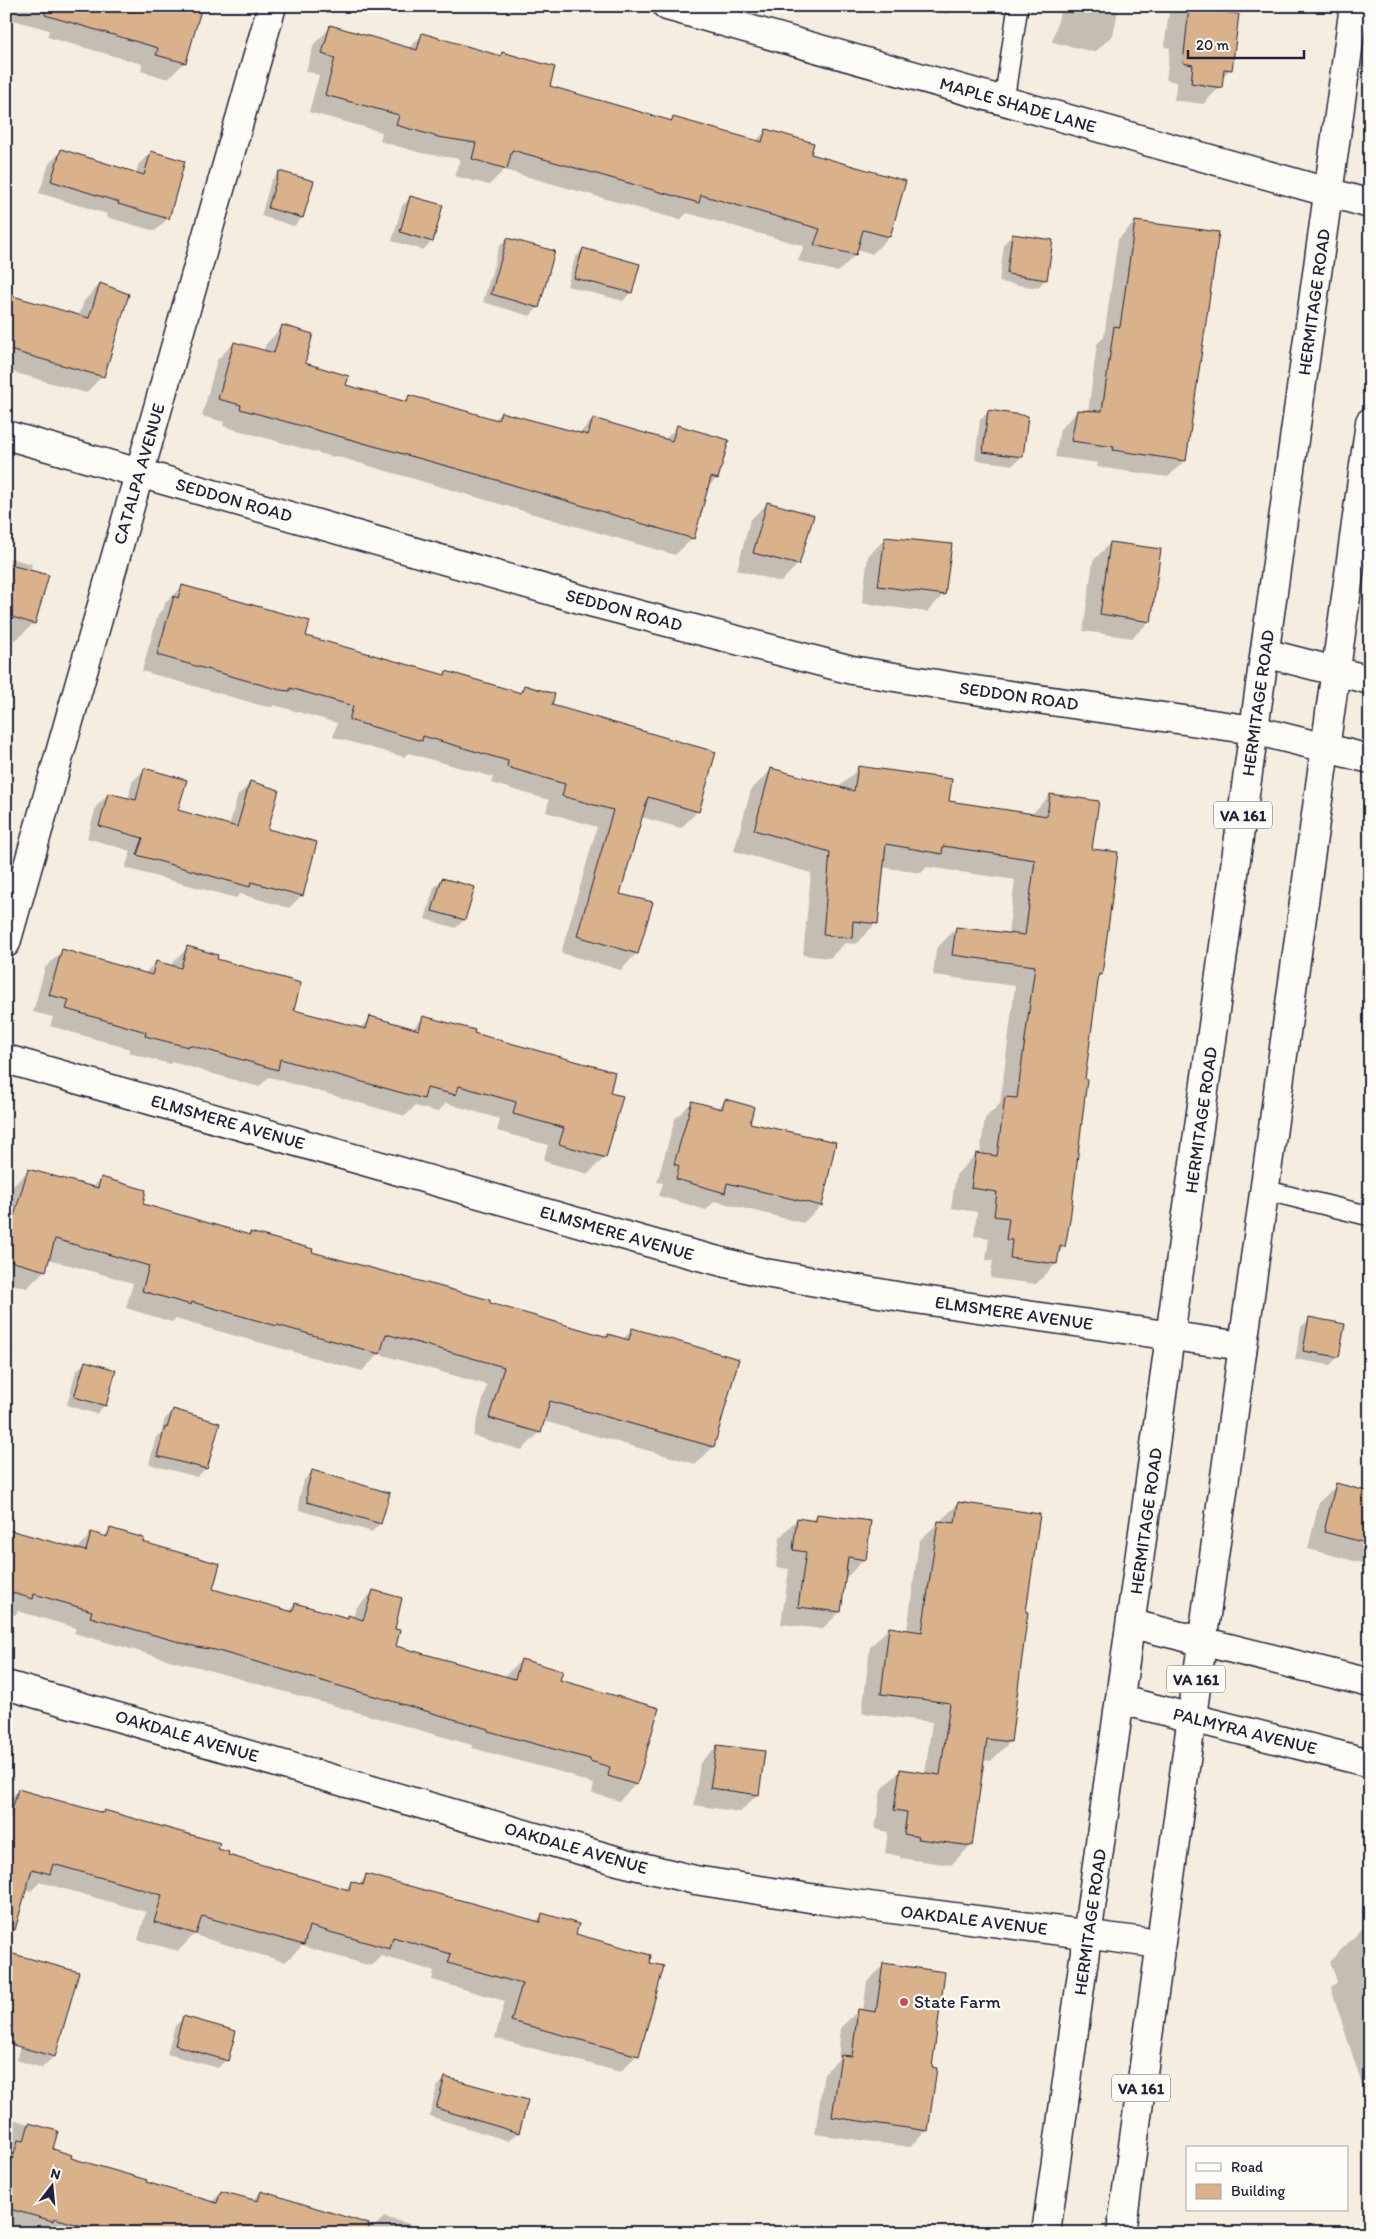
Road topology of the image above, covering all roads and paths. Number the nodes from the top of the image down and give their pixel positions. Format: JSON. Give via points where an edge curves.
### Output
{"nodes":[{"id":1,"x":272,"y":6,"type":"edge"},
{"id":2,"x":667,"y":6,"type":"edge"},
{"id":3,"x":1018,"y":6,"type":"edge"},
{"id":4,"x":1354,"y":6,"type":"edge"},
{"id":5,"x":1004,"y":101,"type":"junction"},
{"id":6,"x":1329,"y":193,"type":"junction"},
{"id":7,"x":1370,"y":204,"type":"edge"},
{"id":8,"x":1370,"y":422,"type":"edge"},
{"id":9,"x":6,"y":435,"type":"edge"},
{"id":10,"x":138,"y":474,"type":"junction"},
{"id":11,"x":1265,"y":653,"type":"junction"},
{"id":12,"x":1335,"y":672,"type":"junction"},
{"id":13,"x":1370,"y":680,"type":"edge"},
{"id":14,"x":1254,"y":730,"type":"junction"},
{"id":15,"x":1325,"y":747,"type":"junction"},
{"id":16,"x":1370,"y":759,"type":"edge"},
{"id":17,"x":6,"y":943,"type":"edge"},
{"id":18,"x":6,"y":1059,"type":"edge"},
{"id":19,"x":1264,"y":1190,"type":"junction"},
{"id":20,"x":1370,"y":1216,"type":"edge"},
{"id":21,"x":1172,"y":1336,"type":"junction"},
{"id":22,"x":1242,"y":1346,"type":"junction"},
{"id":23,"x":1132,"y":1624,"type":"junction"},
{"id":24,"x":1201,"y":1641,"type":"junction"},
{"id":25,"x":1370,"y":1683,"type":"edge"},
{"id":26,"x":6,"y":1685,"type":"edge"},
{"id":27,"x":1121,"y":1700,"type":"junction"},
{"id":28,"x":1192,"y":1718,"type":"junction"},
{"id":29,"x":1370,"y":1763,"type":"edge"},
{"id":30,"x":1089,"y":1934,"type":"junction"},
{"id":31,"x":1160,"y":1944,"type":"junction"},
{"id":32,"x":1046,"y":2233,"type":"edge"},
{"id":33,"x":1121,"y":2233,"type":"edge"}],
"edges":[{"from":1,"to":10,"type":"street","name":"CATALPA AVENUE"},
{"from":2,"to":5,"type":"street","name":"MAPLE SHADE LANE"},
{"from":3,"to":5,"type":"lane"},
{"from":4,"to":6,"type":"street","name":"HERMITAGE ROAD","number":"VA 161"},
{"from":5,"to":6,"type":"street","name":"MAPLE SHADE LANE"},
{"from":6,"to":7,"type":"street","name":"MAPLE SHADE LANE"},
{"from":6,"to":11,"type":"street","name":"HERMITAGE ROAD","number":"VA 161"},
{"from":8,"to":12,"type":"street","number":"VA 161"},
{"from":9,"to":10,"type":"street","name":"SEDDON ROAD"},
{"from":10,"to":14,"type":"street","name":"SEDDON ROAD","via":[[594,603],[852,670]]},
{"from":10,"to":17,"type":"street","name":"CATALPA AVENUE"},
{"from":11,"to":12,"type":"street"},
{"from":11,"to":14,"type":"street","name":"HERMITAGE ROAD","number":"VA 161"},
{"from":12,"to":13,"type":"street"},
{"from":12,"to":15,"type":"street","number":"VA 161"},
{"from":14,"to":15,"type":"street","name":"SEDDON ROAD"},
{"from":14,"to":21,"type":"street","name":"HERMITAGE ROAD","number":"VA 161"},
{"from":15,"to":16,"type":"street","name":"SEDDON ROAD"},
{"from":15,"to":19,"type":"street","number":"VA 161"},
{"from":18,"to":21,"type":"street","name":"ELMSMERE AVENUE","via":[[765,1273],[902,1297]]},
{"from":19,"to":20,"type":"lane"},
{"from":19,"to":22,"type":"street","number":"VA 161"},
{"from":21,"to":22,"type":"street","name":"ELMSMERE AVENUE"},
{"from":21,"to":23,"type":"street","name":"HERMITAGE ROAD","number":"VA 161"},
{"from":22,"to":24,"type":"street","number":"VA 161"},
{"from":23,"to":24,"type":"street"},
{"from":23,"to":27,"type":"street","name":"HERMITAGE ROAD","number":"VA 161"},
{"from":24,"to":25,"type":"street"},
{"from":24,"to":28,"type":"street","number":"VA 161"},
{"from":26,"to":30,"type":"street","name":"OAKDALE AVENUE","via":[[695,1880]]},
{"from":27,"to":28,"type":"street","name":"PALMYRA AVENUE"},
{"from":27,"to":30,"type":"street","name":"HERMITAGE ROAD","number":"VA 161"},
{"from":28,"to":29,"type":"street","name":"PALMYRA AVENUE"},
{"from":28,"to":31,"type":"street","number":"VA 161"},
{"from":30,"to":31,"type":"street","name":"OAKDALE AVENUE"},
{"from":30,"to":32,"type":"street","name":"HERMITAGE ROAD","number":"VA 161"},
{"from":31,"to":33,"type":"street","number":"VA 161"}]}
